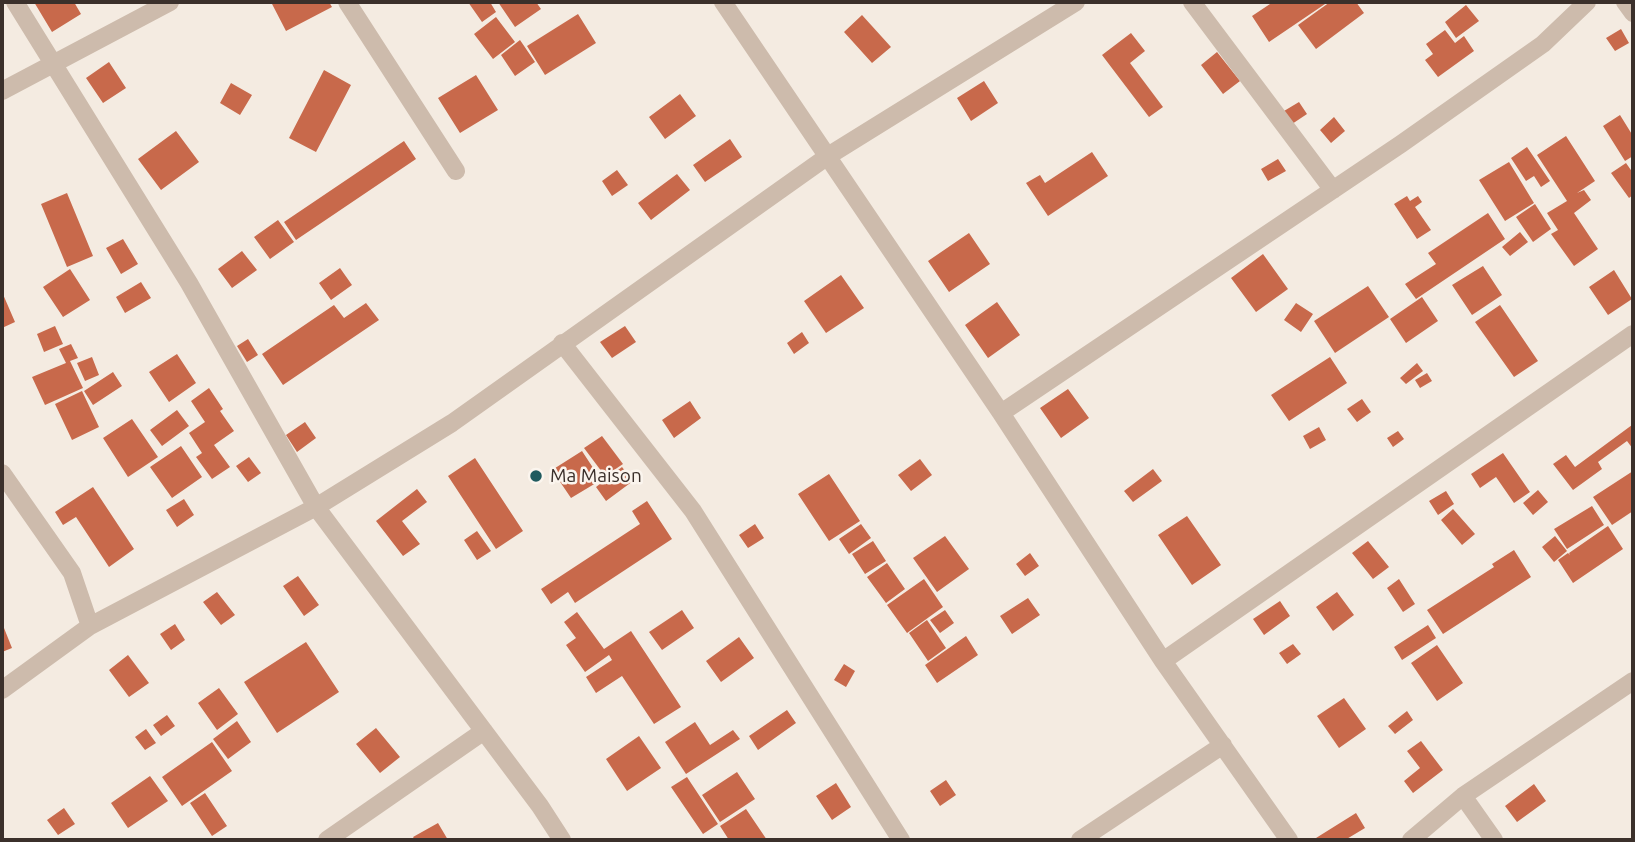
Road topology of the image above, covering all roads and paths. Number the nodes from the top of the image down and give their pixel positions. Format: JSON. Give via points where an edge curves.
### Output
{"nodes":[{"id":1,"x":15,"y":2,"type":"edge"},
{"id":2,"x":170,"y":2,"type":"edge"},
{"id":3,"x":347,"y":2,"type":"edge"},
{"id":4,"x":723,"y":2,"type":"edge"},
{"id":5,"x":1076,"y":2,"type":"edge"},
{"id":6,"x":1192,"y":2,"type":"edge"},
{"id":7,"x":1587,"y":2,"type":"edge"},
{"id":8,"x":1625,"y":2,"type":"edge"},
{"id":9,"x":1633,"y":13,"type":"edge"},
{"id":10,"x":53,"y":62,"type":"junction"},
{"id":11,"x":2,"y":91,"type":"edge"},
{"id":12,"x":828,"y":156,"type":"junction"},
{"id":13,"x":456,"y":171,"type":"dead end"},
{"id":14,"x":1333,"y":190,"type":"junction"},
{"id":15,"x":1633,"y":334,"type":"edge"},
{"id":16,"x":562,"y":343,"type":"junction"},
{"id":17,"x":1001,"y":413,"type":"junction"},
{"id":18,"x":2,"y":473,"type":"edge"},
{"id":19,"x":316,"y":507,"type":"junction"},
{"id":20,"x":90,"y":626,"type":"junction"},
{"id":21,"x":1163,"y":661,"type":"junction"},
{"id":22,"x":1633,"y":681,"type":"edge"},
{"id":23,"x":2,"y":690,"type":"edge"},
{"id":24,"x":484,"y":731,"type":"junction"},
{"id":25,"x":1223,"y":745,"type":"junction"},
{"id":26,"x":1463,"y":796,"type":"junction"},
{"id":27,"x":327,"y":840,"type":"edge"},
{"id":28,"x":562,"y":840,"type":"edge"},
{"id":29,"x":901,"y":840,"type":"edge"},
{"id":30,"x":1080,"y":840,"type":"edge"},
{"id":31,"x":1289,"y":840,"type":"edge"},
{"id":32,"x":1411,"y":840,"type":"edge"},
{"id":33,"x":1494,"y":840,"type":"edge"}],
"edges":[{"from":1,"to":10,"type":"street"},
{"from":2,"to":10,"type":"street"},
{"from":3,"to":13,"type":"street"},
{"from":4,"to":12,"type":"street"},
{"from":5,"to":12,"type":"street"},
{"from":6,"to":14,"type":"street"},
{"from":7,"to":14,"type":"street","via":[[1543,44]]},
{"from":8,"to":9,"type":"street"},
{"from":10,"to":11,"type":"street"},
{"from":10,"to":19,"type":"street","via":[[189,283]]},
{"from":12,"to":16,"type":"street"},
{"from":12,"to":17,"type":"street"},
{"from":14,"to":17,"type":"street"},
{"from":15,"to":21,"type":"street"},
{"from":16,"to":19,"type":"street","via":[[452,423]]},
{"from":16,"to":29,"type":"street","via":[[693,511]]},
{"from":17,"to":21,"type":"street"},
{"from":18,"to":20,"type":"street","via":[[72,573]]},
{"from":19,"to":20,"type":"street"},
{"from":19,"to":24,"type":"street"},
{"from":20,"to":23,"type":"street"},
{"from":21,"to":25,"type":"street"},
{"from":22,"to":26,"type":"street"},
{"from":24,"to":27,"type":"street"},
{"from":24,"to":28,"type":"street"},
{"from":25,"to":30,"type":"street"},
{"from":25,"to":31,"type":"street"},
{"from":26,"to":32,"type":"street"},
{"from":26,"to":33,"type":"street"}]}
